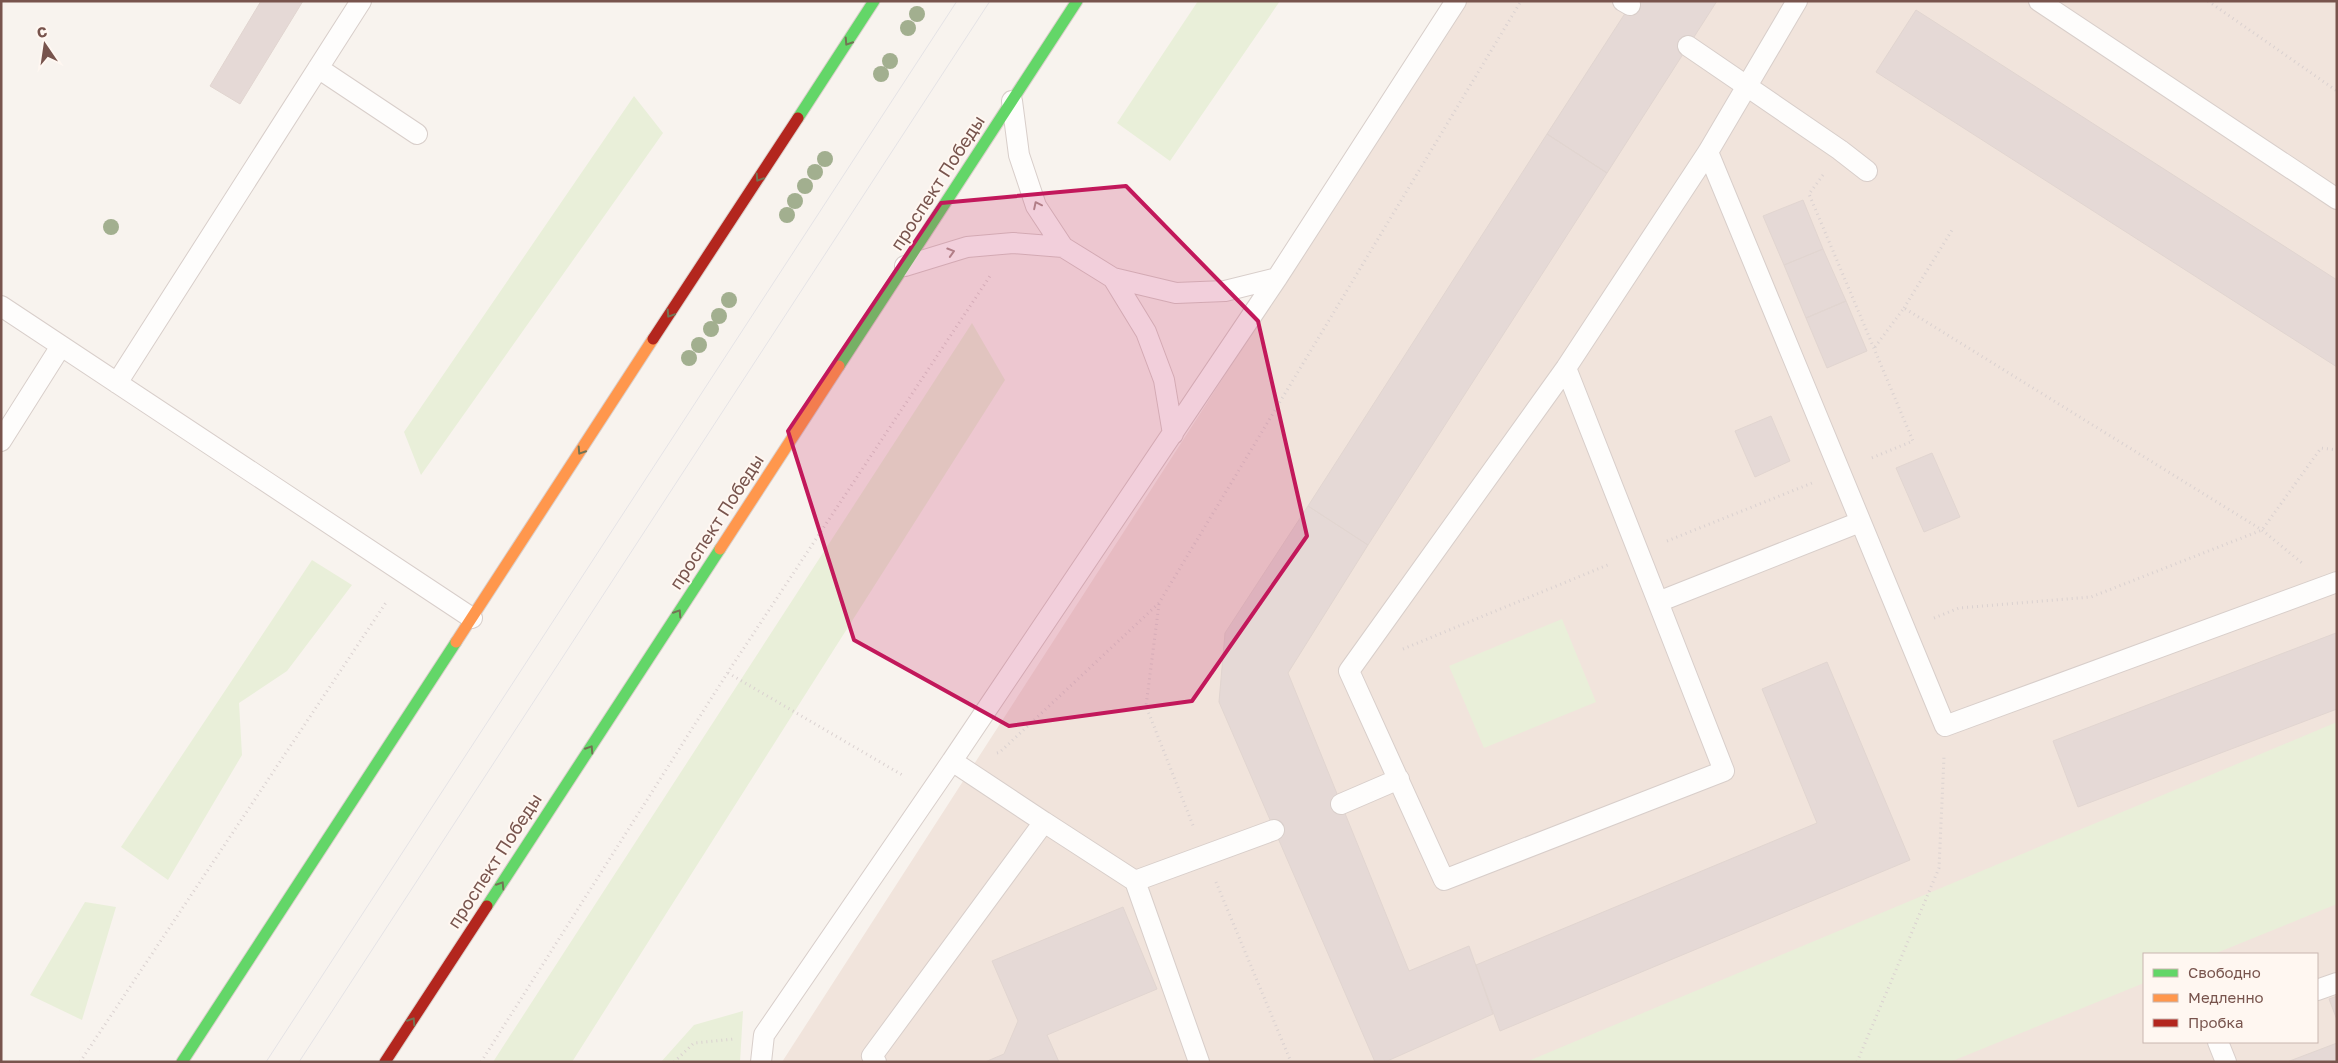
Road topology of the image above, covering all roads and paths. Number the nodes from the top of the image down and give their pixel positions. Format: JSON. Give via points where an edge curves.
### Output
{"nodes":[{"id":1,"x":361,"y":1,"type":"edge"},
{"id":2,"x":874,"y":1,"type":"edge"},
{"id":3,"x":1077,"y":1,"type":"edge"},
{"id":4,"x":1456,"y":1,"type":"edge"},
{"id":5,"x":1521,"y":1,"type":"edge"},
{"id":6,"x":1797,"y":1,"type":"edge"},
{"id":7,"x":2039,"y":1,"type":"edge"},
{"id":8,"x":2208,"y":1,"type":"edge"},
{"id":9,"x":1688,"y":46,"type":"dead end"},
{"id":10,"x":318,"y":68,"type":"junction"},
{"id":11,"x":1746,"y":86,"type":"junction"},
{"id":12,"x":2337,"y":91,"type":"edge"},
{"id":13,"x":1012,"y":101,"type":"junction"},
{"id":14,"x":417,"y":134,"type":"dead end"},
{"id":15,"x":1840,"y":150,"type":"junction"},
{"id":16,"x":1708,"y":152,"type":"junction"},
{"id":17,"x":1867,"y":171,"type":"dead end"},
{"id":18,"x":2337,"y":199,"type":"edge"},
{"id":19,"x":1952,"y":230,"type":"dead end"},
{"id":20,"x":1063,"y":247,"type":"junction"},
{"id":21,"x":904,"y":266,"type":"junction"},
{"id":22,"x":990,"y":276,"type":"dead end"},
{"id":23,"x":1113,"y":278,"type":"junction"},
{"id":24,"x":1277,"y":278,"type":"junction"},
{"id":25,"x":1,"y":306,"type":"edge"},
{"id":26,"x":1904,"y":308,"type":"junction"},
{"id":27,"x":61,"y":346,"type":"junction"},
{"id":28,"x":1874,"y":348,"type":"junction"},
{"id":29,"x":1566,"y":368,"type":"junction"},
{"id":30,"x":117,"y":383,"type":"junction"},
{"id":31,"x":1173,"y":434,"type":"junction"},
{"id":32,"x":1,"y":441,"type":"edge"},
{"id":33,"x":2337,"y":450,"type":"edge"},
{"id":34,"x":1840,"y":471,"type":"junction"},
{"id":35,"x":1860,"y":522,"type":"junction"},
{"id":36,"x":2262,"y":530,"type":"junction"},
{"id":37,"x":1638,"y":552,"type":"junction"},
{"id":38,"x":2333,"y":584,"type":"edge"},
{"id":39,"x":388,"y":601,"type":"dead end"},
{"id":40,"x":1658,"y":602,"type":"junction"},
{"id":41,"x":472,"y":618,"type":"junction"},
{"id":42,"x":1905,"y":630,"type":"junction"},
{"id":43,"x":1394,"y":652,"type":"dead end"},
{"id":44,"x":728,"y":672,"type":"junction"},
{"id":45,"x":1945,"y":726,"type":"junction"},
{"id":46,"x":952,"y":760,"type":"junction"},
{"id":47,"x":1399,"y":779,"type":"junction"},
{"id":48,"x":930,"y":791,"type":"junction"},
{"id":49,"x":1341,"y":804,"type":"dead end"},
{"id":50,"x":1044,"y":822,"type":"junction"},
{"id":51,"x":1274,"y":830,"type":"dead end"},
{"id":52,"x":1134,"y":881,"type":"junction"},
{"id":53,"x":2337,"y":983,"type":"edge"},
{"id":54,"x":2318,"y":990,"type":"edge"},
{"id":55,"x":764,"y":1035,"type":"junction"},
{"id":56,"x":2218,"y":1043,"type":"edge"},
{"id":57,"x":80,"y":1062,"type":"edge"},
{"id":58,"x":182,"y":1062,"type":"edge"},
{"id":59,"x":385,"y":1062,"type":"edge"},
{"id":60,"x":481,"y":1062,"type":"edge"},
{"id":61,"x":674,"y":1062,"type":"edge"},
{"id":62,"x":761,"y":1062,"type":"edge"},
{"id":63,"x":876,"y":1062,"type":"edge"},
{"id":64,"x":1199,"y":1062,"type":"edge"},
{"id":65,"x":1857,"y":1062,"type":"edge"},
{"id":66,"x":2226,"y":1062,"type":"edge"}],
"edges":[{"from":1,"to":10,"type":"lane"},
{"from":2,"to":41,"type":"main road","one_way":true},
{"from":3,"to":13,"type":"main road","name":"проспект Победы"},
{"from":4,"to":24,"type":"lane"},
{"from":5,"to":46,"type":"path","via":[[1159,603],[1000,752]]},
{"from":6,"to":11,"type":"lane"},
{"from":7,"to":18,"type":"lane"},
{"from":8,"to":12,"type":"path"},
{"from":9,"to":11,"type":"lane"},
{"from":10,"to":14,"type":"lane"},
{"from":10,"to":30,"type":"lane"},
{"from":11,"to":15,"type":"lane"},
{"from":11,"to":16,"type":"lane"},
{"from":20,"to":13,"type":"lane","one_way":true,"via":[[1036,206],[1019,155]]},
{"from":13,"to":21,"type":"main road","name":"проспект Победы"},
{"from":15,"to":17,"type":"lane"},
{"from":15,"to":28,"type":"path","via":[[1809,194]]},
{"from":16,"to":29,"type":"lane"},
{"from":16,"to":34,"type":"lane"},
{"from":19,"to":26,"type":"path"},
{"from":21,"to":20,"type":"lane","one_way":true,"via":[[967,247],[1013,243]]},
{"from":20,"to":23,"type":"lane"},
{"from":59,"to":21,"type":"main road","name":"проспект Победы","one_way":true},
{"from":22,"to":44,"type":"path"},
{"from":23,"to":24,"type":"lane","via":[[1176,293],[1225,292]]},
{"from":23,"to":31,"type":"lane","via":[[1146,332],[1164,380]]},
{"from":24,"to":31,"type":"lane"},
{"from":25,"to":27,"type":"lane"},
{"from":26,"to":28,"type":"path"},
{"from":26,"to":36,"type":"path"},
{"from":27,"to":30,"type":"lane"},
{"from":27,"to":32,"type":"lane"},
{"from":28,"to":34,"type":"path","via":[[1913,441]]},
{"from":29,"to":37,"type":"lane"},
{"from":29,"to":47,"type":"lane","via":[[1349,671]]},
{"from":30,"to":41,"type":"lane"},
{"from":31,"to":46,"type":"lane"},
{"from":33,"to":36,"type":"path","via":[[2321,448]]},
{"from":34,"to":35,"type":"lane"},
{"from":34,"to":37,"type":"path"},
{"from":35,"to":40,"type":"lane"},
{"from":35,"to":42,"type":"lane"},
{"from":36,"to":38,"type":"path"},
{"from":36,"to":42,"type":"path","via":[[2092,597],[1960,608]]},
{"from":37,"to":40,"type":"lane"},
{"from":37,"to":43,"type":"path"},
{"from":38,"to":45,"type":"lane"},
{"from":39,"to":57,"type":"path"},
{"from":40,"to":47,"type":"lane","via":[[1724,771],[1444,880]]},
{"from":41,"to":58,"type":"main road"},
{"from":42,"to":45,"type":"lane"},
{"from":44,"to":48,"type":"path"},
{"from":44,"to":60,"type":"path"},
{"from":45,"to":65,"type":"path","via":[[1940,868]]},
{"from":46,"to":48,"type":"lane"},
{"from":46,"to":50,"type":"lane"},
{"from":47,"to":49,"type":"lane"},
{"from":48,"to":55,"type":"lane"},
{"from":50,"to":52,"type":"lane"},
{"from":50,"to":63,"type":"lane","via":[[872,1056]]},
{"from":51,"to":52,"type":"lane"},
{"from":52,"to":64,"type":"lane"},
{"from":53,"to":54,"type":"lane"},
{"from":55,"to":61,"type":"path","via":[[694,1043]]},
{"from":55,"to":62,"type":"lane"},
{"from":56,"to":66,"type":"lane"}]}
